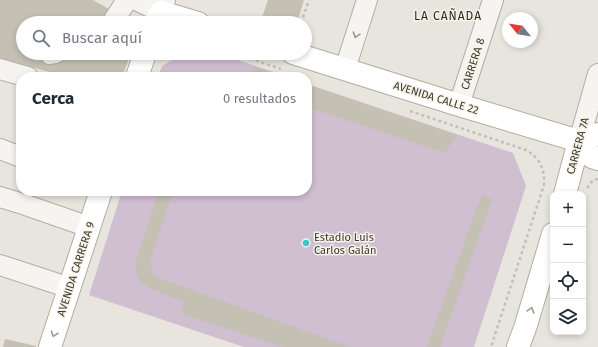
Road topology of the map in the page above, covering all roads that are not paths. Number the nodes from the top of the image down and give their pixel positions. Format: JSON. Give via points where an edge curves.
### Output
{"nodes":[{"id":1,"x":127,"y":0,"type":"edge"},
{"id":2,"x":136,"y":0,"type":"edge"},
{"id":3,"x":367,"y":0,"type":"edge"},
{"id":4,"x":493,"y":0,"type":"edge"},
{"id":5,"x":160,"y":12,"type":"edge"},
{"id":6,"x":117,"y":16,"type":"edge"},
{"id":7,"x":174,"y":16,"type":"edge"},
{"id":8,"x":143,"y":60,"type":"edge"},
{"id":9,"x":289,"y":61,"type":"edge"},
{"id":10,"x":0,"y":69,"type":"edge"},
{"id":11,"x":345,"y":69,"type":"junction"},
{"id":12,"x":139,"y":72,"type":"edge"},
{"id":13,"x":16,"y":74,"type":"edge"},
{"id":14,"x":598,"y":74,"type":"edge"},
{"id":15,"x":460,"y":105,"type":"junction"},
{"id":16,"x":588,"y":137,"type":"edge"},
{"id":17,"x":0,"y":149,"type":"edge"},
{"id":18,"x":16,"y":155,"type":"edge"},
{"id":19,"x":598,"y":159,"type":"edge"},
{"id":20,"x":566,"y":191,"type":"edge"},
{"id":21,"x":99,"y":196,"type":"edge"},
{"id":22,"x":0,"y":197,"type":"edge"},
{"id":23,"x":90,"y":227,"type":"junction"},
{"id":24,"x":550,"y":244,"type":"edge"},
{"id":25,"x":0,"y":265,"type":"edge"},
{"id":26,"x":70,"y":288,"type":"junction"},
{"id":27,"x":50,"y":347,"type":"edge"},
{"id":28,"x":518,"y":347,"type":"edge"}],
"edges":[{"from":1,"to":6,"type":"street"},
{"from":2,"to":5,"type":"street"},
{"from":3,"to":11,"type":"street","one_way":true},
{"from":4,"to":15,"type":"street","name":"CARRERA 8"},
{"from":5,"to":7,"type":"main road"},
{"from":8,"to":12,"type":"main road"},
{"from":9,"to":11,"type":"main road","name":"AVENIDA CALLE 22"},
{"from":10,"to":13,"type":"street"},
{"from":11,"to":15,"type":"main road","name":"AVENIDA CALLE 22"},
{"from":14,"to":16,"type":"street","name":"CARRERA 7A"},
{"from":15,"to":16,"type":"main road","name":"AVENIDA CALLE 22"},
{"from":16,"to":19,"type":"main road","via":[[592,157]]},
{"from":16,"to":20,"type":"main road","name":"CARRERA 7A"},
{"from":17,"to":18,"type":"street"},
{"from":21,"to":23,"type":"main road","name":"AVENIDA CARRERA 9"},
{"from":22,"to":23,"type":"street"},
{"from":23,"to":26,"type":"main road","name":"AVENIDA CARRERA 9"},
{"from":28,"to":24,"type":"main road","one_way":true},
{"from":25,"to":26,"type":"street"},
{"from":26,"to":27,"type":"main road","name":"AVENIDA CARRERA 9","one_way":true}]}
